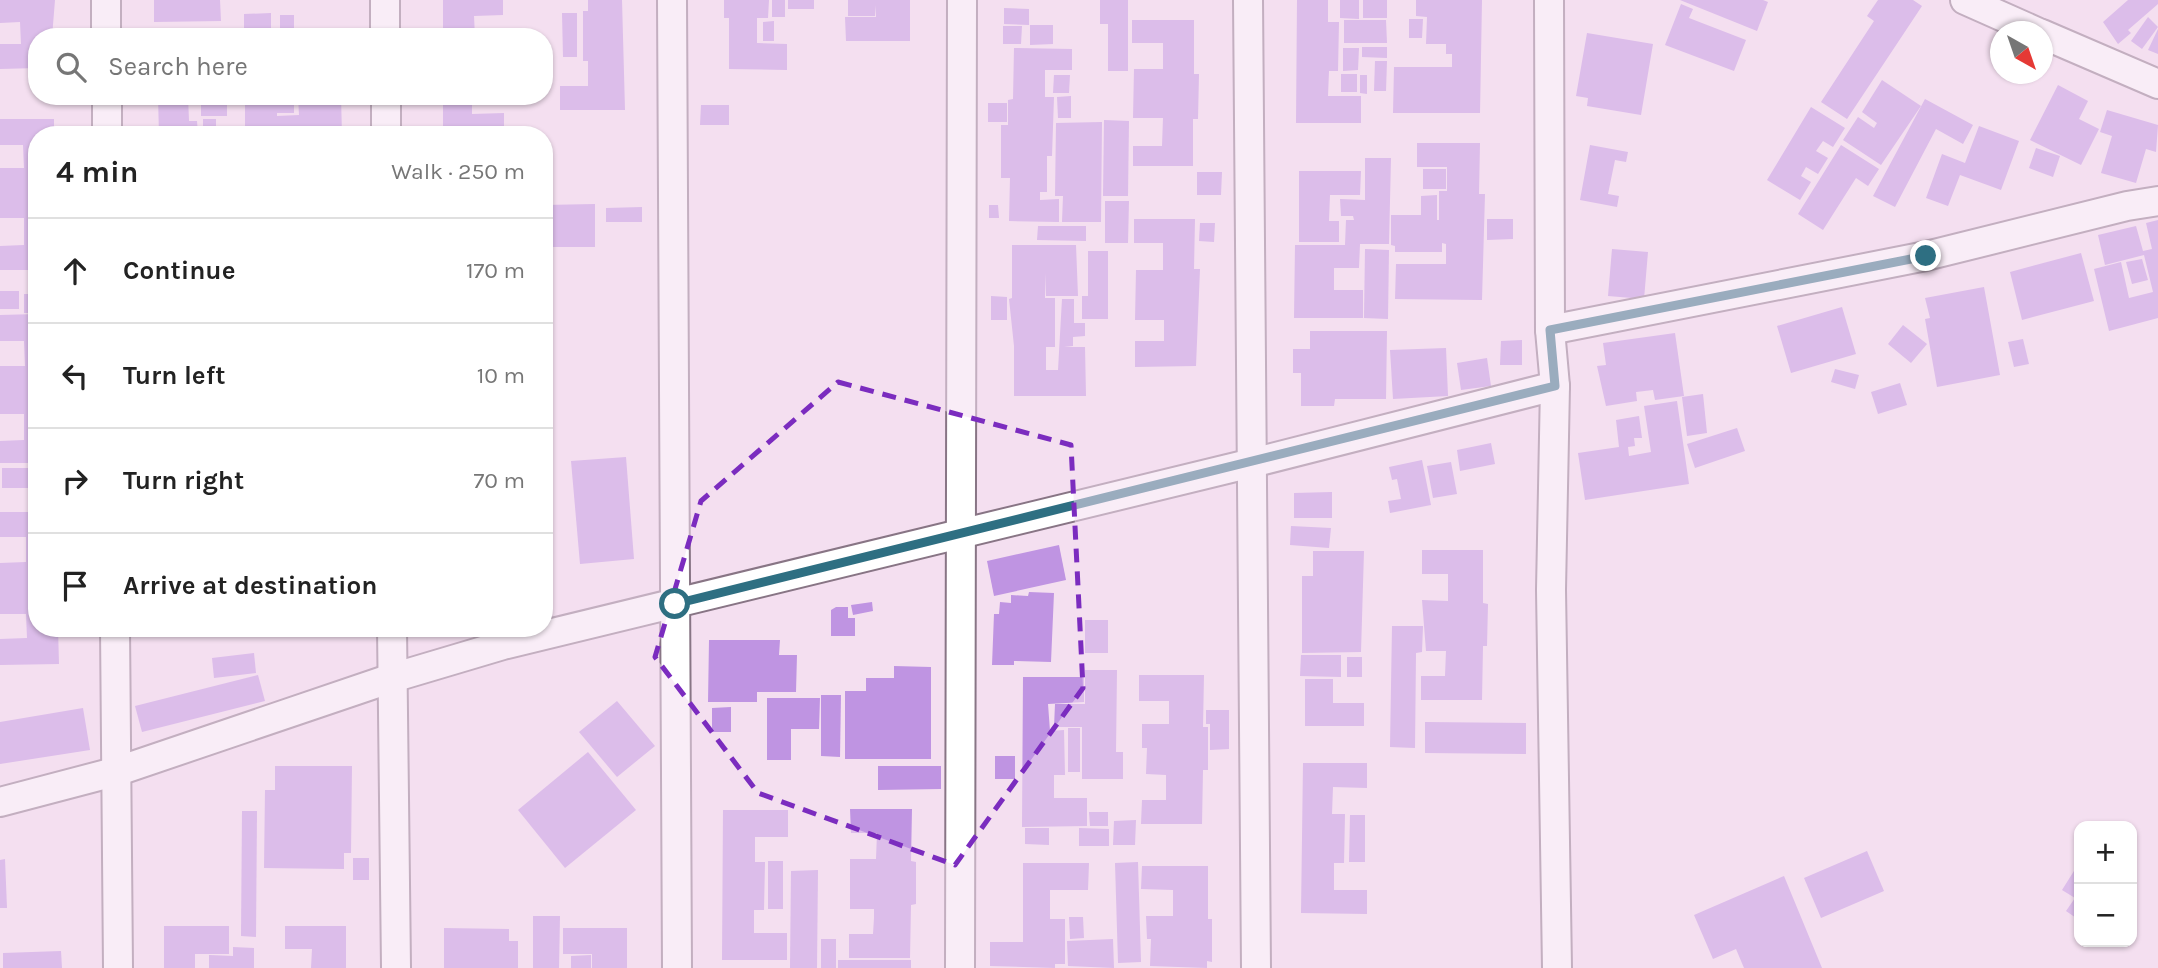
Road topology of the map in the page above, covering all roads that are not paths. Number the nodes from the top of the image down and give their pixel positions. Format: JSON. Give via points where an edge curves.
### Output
{"nodes":[{"id":1,"x":106,"y":0,"type":"edge"},
{"id":2,"x":385,"y":0,"type":"edge"},
{"id":3,"x":672,"y":0,"type":"edge"},
{"id":4,"x":962,"y":0,"type":"edge"},
{"id":5,"x":1248,"y":0,"type":"edge"},
{"id":6,"x":1549,"y":0,"type":"edge"},
{"id":7,"x":1965,"y":0,"type":"edge"},
{"id":8,"x":2012,"y":21,"type":"edge"},
{"id":9,"x":106,"y":28,"type":"edge"},
{"id":10,"x":385,"y":28,"type":"edge"},
{"id":11,"x":2053,"y":39,"type":"edge"},
{"id":12,"x":2158,"y":84,"type":"edge"},
{"id":13,"x":107,"y":105,"type":"edge"},
{"id":14,"x":386,"y":105,"type":"edge"},
{"id":15,"x":107,"y":126,"type":"edge"},
{"id":16,"x":386,"y":126,"type":"edge"},
{"id":17,"x":2158,"y":201,"type":"edge"},
{"id":18,"x":1550,"y":330,"type":"junction"},
{"id":19,"x":1555,"y":386,"type":"junction"},
{"id":20,"x":1252,"y":463,"type":"junction"},
{"id":21,"x":958,"y":535,"type":"junction"},
{"id":22,"x":675,"y":604,"type":"junction"},
{"id":23,"x":553,"y":633,"type":"edge"},
{"id":24,"x":115,"y":637,"type":"edge"},
{"id":25,"x":392,"y":637,"type":"edge"},
{"id":26,"x":537,"y":637,"type":"edge"},
{"id":27,"x":392,"y":678,"type":"junction"},
{"id":28,"x":118,"y":771,"type":"junction"},
{"id":29,"x":0,"y":802,"type":"edge"},
{"id":30,"x":118,"y":968,"type":"edge"},
{"id":31,"x":396,"y":968,"type":"edge"},
{"id":32,"x":677,"y":968,"type":"edge"},
{"id":33,"x":960,"y":968,"type":"edge"},
{"id":34,"x":1256,"y":968,"type":"edge"},
{"id":35,"x":1557,"y":968,"type":"edge"}],
"edges":[{"from":1,"to":9,"type":"street"},
{"from":2,"to":10,"type":"street"},
{"from":3,"to":22,"type":"street"},
{"from":4,"to":21,"type":"street"},
{"from":5,"to":20,"type":"street"},
{"from":6,"to":18,"type":"street"},
{"from":7,"to":8,"type":"street"},
{"from":11,"to":12,"type":"street"},
{"from":13,"to":15,"type":"street"},
{"from":14,"to":16,"type":"street"},
{"from":17,"to":18,"type":"street","via":[[1926,256]]},
{"from":18,"to":19,"type":"street"},
{"from":19,"to":20,"type":"street"},
{"from":19,"to":35,"type":"street","via":[[1551,590]]},
{"from":20,"to":21,"type":"street"},
{"from":20,"to":34,"type":"street"},
{"from":21,"to":22,"type":"street"},
{"from":21,"to":33,"type":"street"},
{"from":22,"to":23,"type":"street"},
{"from":22,"to":32,"type":"street"},
{"from":24,"to":28,"type":"street"},
{"from":25,"to":27,"type":"street"},
{"from":26,"to":27,"type":"street"},
{"from":27,"to":28,"type":"street"},
{"from":27,"to":31,"type":"street"},
{"from":28,"to":29,"type":"street"},
{"from":28,"to":30,"type":"street"}]}
